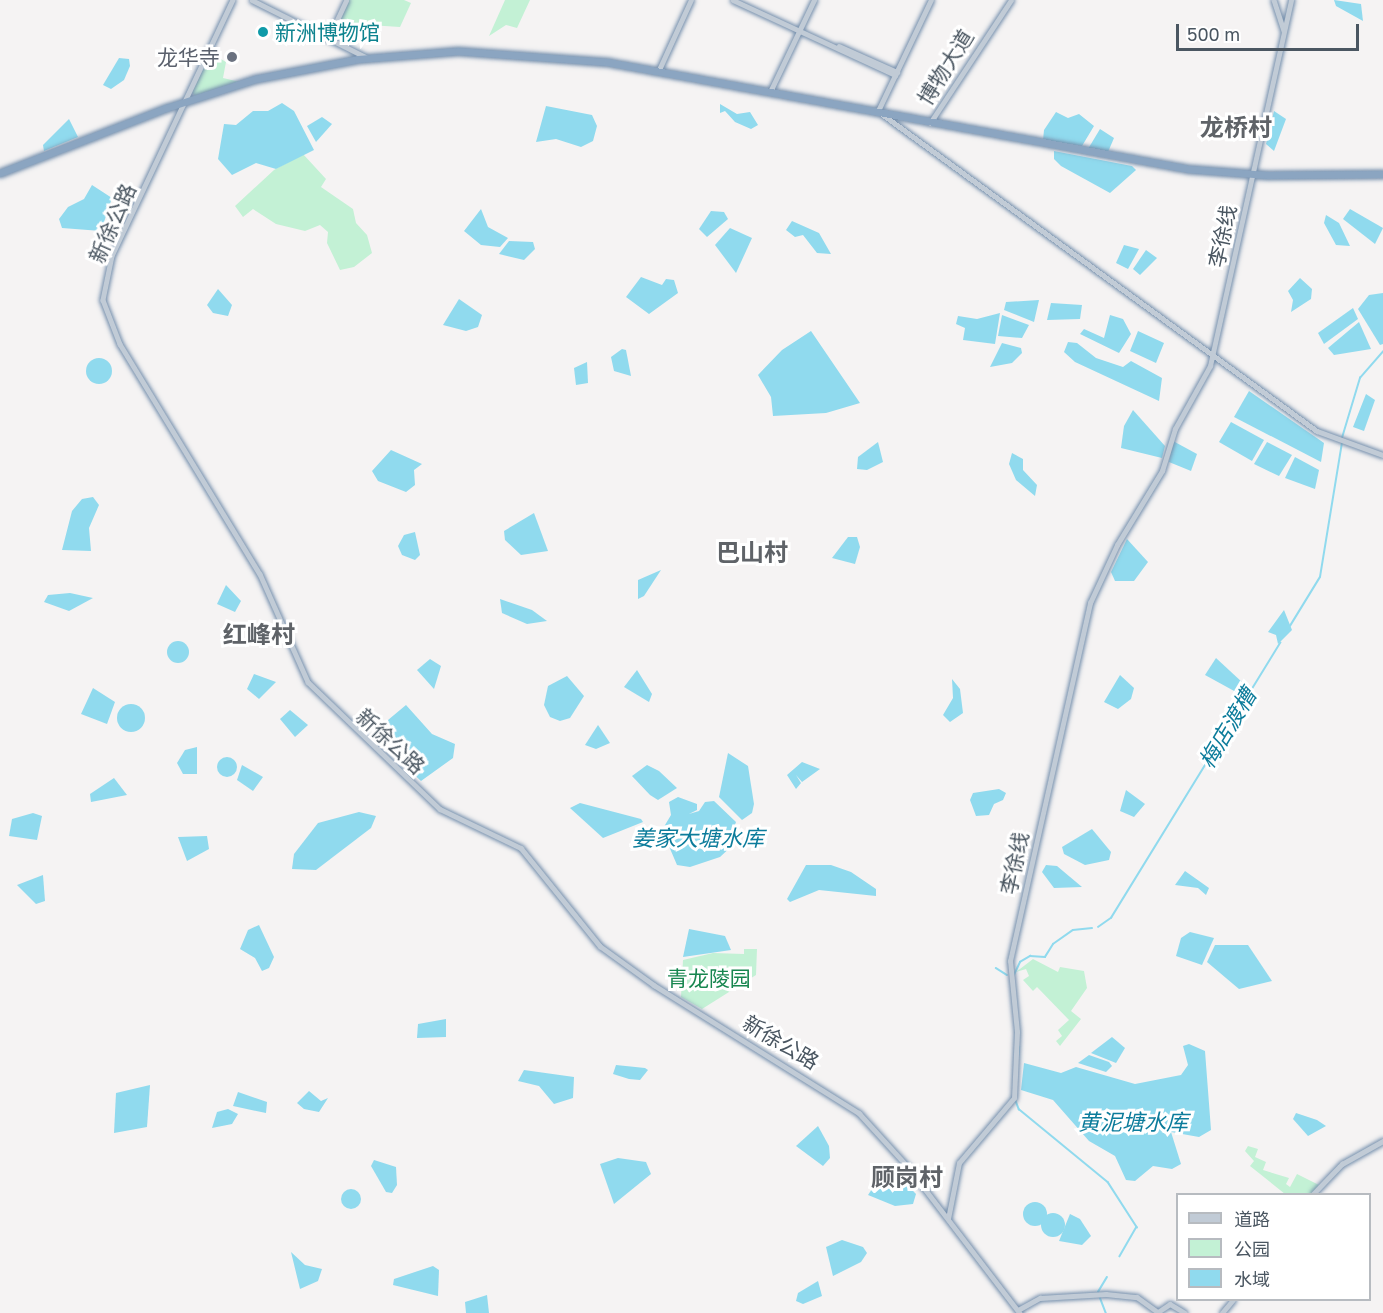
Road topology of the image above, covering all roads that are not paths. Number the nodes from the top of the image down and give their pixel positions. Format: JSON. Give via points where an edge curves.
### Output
{"nodes":[{"id":1,"x":232,"y":0,"type":"edge"},
{"id":2,"x":252,"y":0,"type":"edge"},
{"id":3,"x":259,"y":0,"type":"edge"},
{"id":4,"x":346,"y":0,"type":"edge"},
{"id":5,"x":691,"y":0,"type":"edge"},
{"id":6,"x":733,"y":0,"type":"edge"},
{"id":7,"x":740,"y":0,"type":"edge"},
{"id":8,"x":814,"y":0,"type":"edge"},
{"id":9,"x":930,"y":0,"type":"edge"},
{"id":10,"x":1011,"y":0,"type":"edge"},
{"id":11,"x":1274,"y":0,"type":"edge"},
{"id":12,"x":1291,"y":0,"type":"edge"},
{"id":13,"x":800,"y":29,"type":"junction"},
{"id":14,"x":1284,"y":32,"type":"junction"},
{"id":15,"x":330,"y":35,"type":"junction"},
{"id":16,"x":371,"y":57,"type":"junction"},
{"id":17,"x":658,"y":72,"type":"junction"},
{"id":18,"x":896,"y":74,"type":"junction"},
{"id":19,"x":770,"y":93,"type":"junction"},
{"id":20,"x":186,"y":101,"type":"junction"},
{"id":21,"x":880,"y":114,"type":"junction"},
{"id":22,"x":929,"y":123,"type":"junction"},
{"id":23,"x":0,"y":173,"type":"edge"},
{"id":24,"x":1252,"y":174,"type":"junction"},
{"id":25,"x":1383,"y":174,"type":"edge"},
{"id":26,"x":1212,"y":357,"type":"junction"},
{"id":27,"x":1383,"y":455,"type":"edge"},
{"id":28,"x":1383,"y":1141,"type":"edge"},
{"id":29,"x":1314,"y":1193,"type":"edge"},
{"id":30,"x":948,"y":1219,"type":"junction"},
{"id":31,"x":1231,"y":1301,"type":"edge"},
{"id":32,"x":1019,"y":1312,"type":"edge"},
{"id":33,"x":1185,"y":1313,"type":"edge"},
{"id":34,"x":1222,"y":1313,"type":"edge"}],
"edges":[{"from":1,"to":20,"type":"main road","name":"新徐公路"},
{"from":2,"to":16,"type":"main road"},
{"from":3,"to":15,"type":"main road"},
{"from":4,"to":15,"type":"main road"},
{"from":5,"to":17,"type":"main road"},
{"from":6,"to":13,"type":"main road"},
{"from":7,"to":13,"type":"main road"},
{"from":8,"to":13,"type":"main road"},
{"from":9,"to":18,"type":"main road"},
{"from":10,"to":22,"type":"main road","name":"博物大道"},
{"from":11,"to":14,"type":"main road"},
{"from":12,"to":14,"type":"main road","name":"李徐线"},
{"from":13,"to":18,"type":"main road"},
{"from":13,"to":19,"type":"main road"},
{"from":14,"to":24,"type":"main road","name":"李徐线"},
{"from":15,"to":16,"type":"main road"},
{"from":16,"to":17,"type":"highway","via":[[499,51]]},
{"from":16,"to":20,"type":"highway","via":[[275,74]]},
{"from":17,"to":19,"type":"highway"},
{"from":18,"to":21,"type":"main road"},
{"from":19,"to":21,"type":"highway"},
{"from":20,"to":23,"type":"highway"},
{"from":20,"to":30,"type":"main road","name":"新徐公路","via":[[112,256],[103,289],[104,308],[120,345],[256,566],[310,686],[440,808],[521,848],[580,926],[606,951],[854,1109]]},
{"from":21,"to":22,"type":"highway"},
{"from":21,"to":26,"type":"main road"},
{"from":22,"to":24,"type":"highway","via":[[1150,164]]},
{"from":24,"to":25,"type":"highway"},
{"from":24,"to":26,"type":"main road","name":"李徐线"},
{"from":26,"to":27,"type":"main road","via":[[1337,441]]},
{"from":26,"to":30,"type":"main road","name":"李徐线","via":[[1175,429],[1162,471],[1117,545],[1090,603],[1010,968],[1017,1032],[1014,1098],[959,1163]]},
{"from":28,"to":29,"type":"main road","via":[[1342,1164]]},
{"from":30,"to":32,"type":"main road","name":"新徐公路"},
{"from":31,"to":34,"type":"main road"},
{"from":32,"to":33,"type":"main road","via":[[1041,1299],[1106,1294],[1137,1297],[1160,1312],[1170,1305]]}]}
